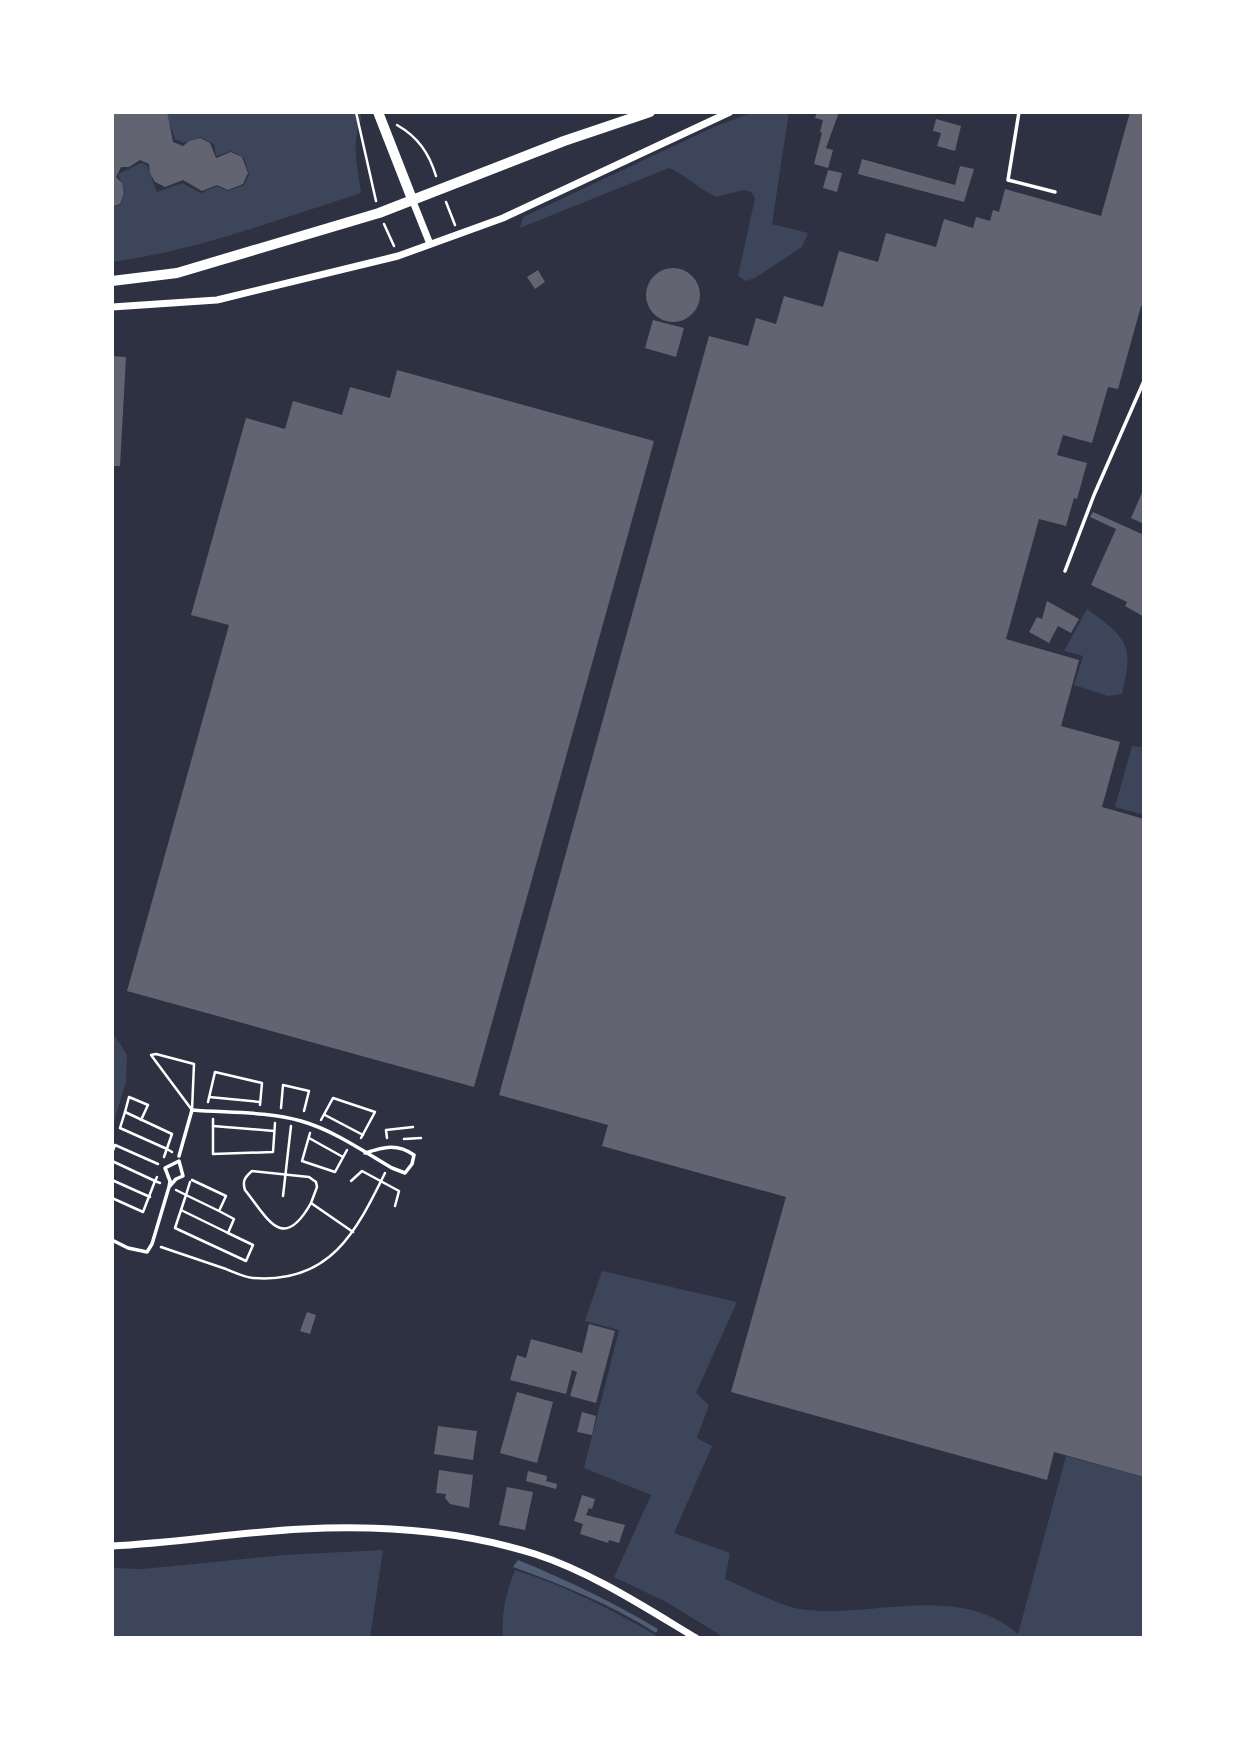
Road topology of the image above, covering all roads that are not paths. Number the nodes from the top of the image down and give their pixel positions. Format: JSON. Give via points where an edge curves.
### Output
{"nodes":[{"id":1,"x":650,"y":112,"type":"edge"},
{"id":2,"x":730,"y":112,"type":"edge"},
{"id":3,"x":1019,"y":112,"type":"edge"},
{"id":4,"x":378,"y":113,"type":"edge"},
{"id":5,"x":1055,"y":192,"type":"dead end"},
{"id":6,"x":412,"y":199,"type":"junction"},
{"id":7,"x":430,"y":244,"type":"junction"},
{"id":8,"x":112,"y":281,"type":"edge"},
{"id":9,"x":112,"y":307,"type":"edge"},
{"id":10,"x":1144,"y":381,"type":"edge"},
{"id":11,"x":1065,"y":571,"type":"dead end"},
{"id":12,"x":365,"y":1153,"type":"junction"},
{"id":13,"x":180,"y":1156,"type":"dead end"},
{"id":14,"x":169,"y":1187,"type":"junction"},
{"id":15,"x":112,"y":1240,"type":"edge"},
{"id":16,"x":112,"y":1546,"type":"edge"},
{"id":17,"x":696,"y":1638,"type":"edge"}],
"edges":[{"from":1,"to":6,"type":"main road"},
{"from":2,"to":7,"type":"street","via":[[503,218]]},
{"from":3,"to":5,"type":"lane","via":[[1008,180]]},
{"from":4,"to":6,"type":"street"},
{"from":6,"to":7,"type":"street"},
{"from":6,"to":8,"type":"main road","via":[[177,273]]},
{"from":7,"to":9,"type":"street","via":[[217,300]]},
{"from":10,"to":11,"type":"lane"},
{"from":12,"to":12,"type":"lane","via":[[404,1147],[414,1154],[405,1173]]},
{"from":12,"to":13,"type":"lane","via":[[318,1126],[291,1118],[192,1110]]},
{"from":14,"to":14,"type":"lane","via":[[164,1168],[179,1161],[183,1176]]},
{"from":14,"to":15,"type":"lane","via":[[146,1252]]},
{"from":16,"to":17,"type":"street","via":[[303,1529],[397,1530],[468,1538],[561,1565]]}]}
